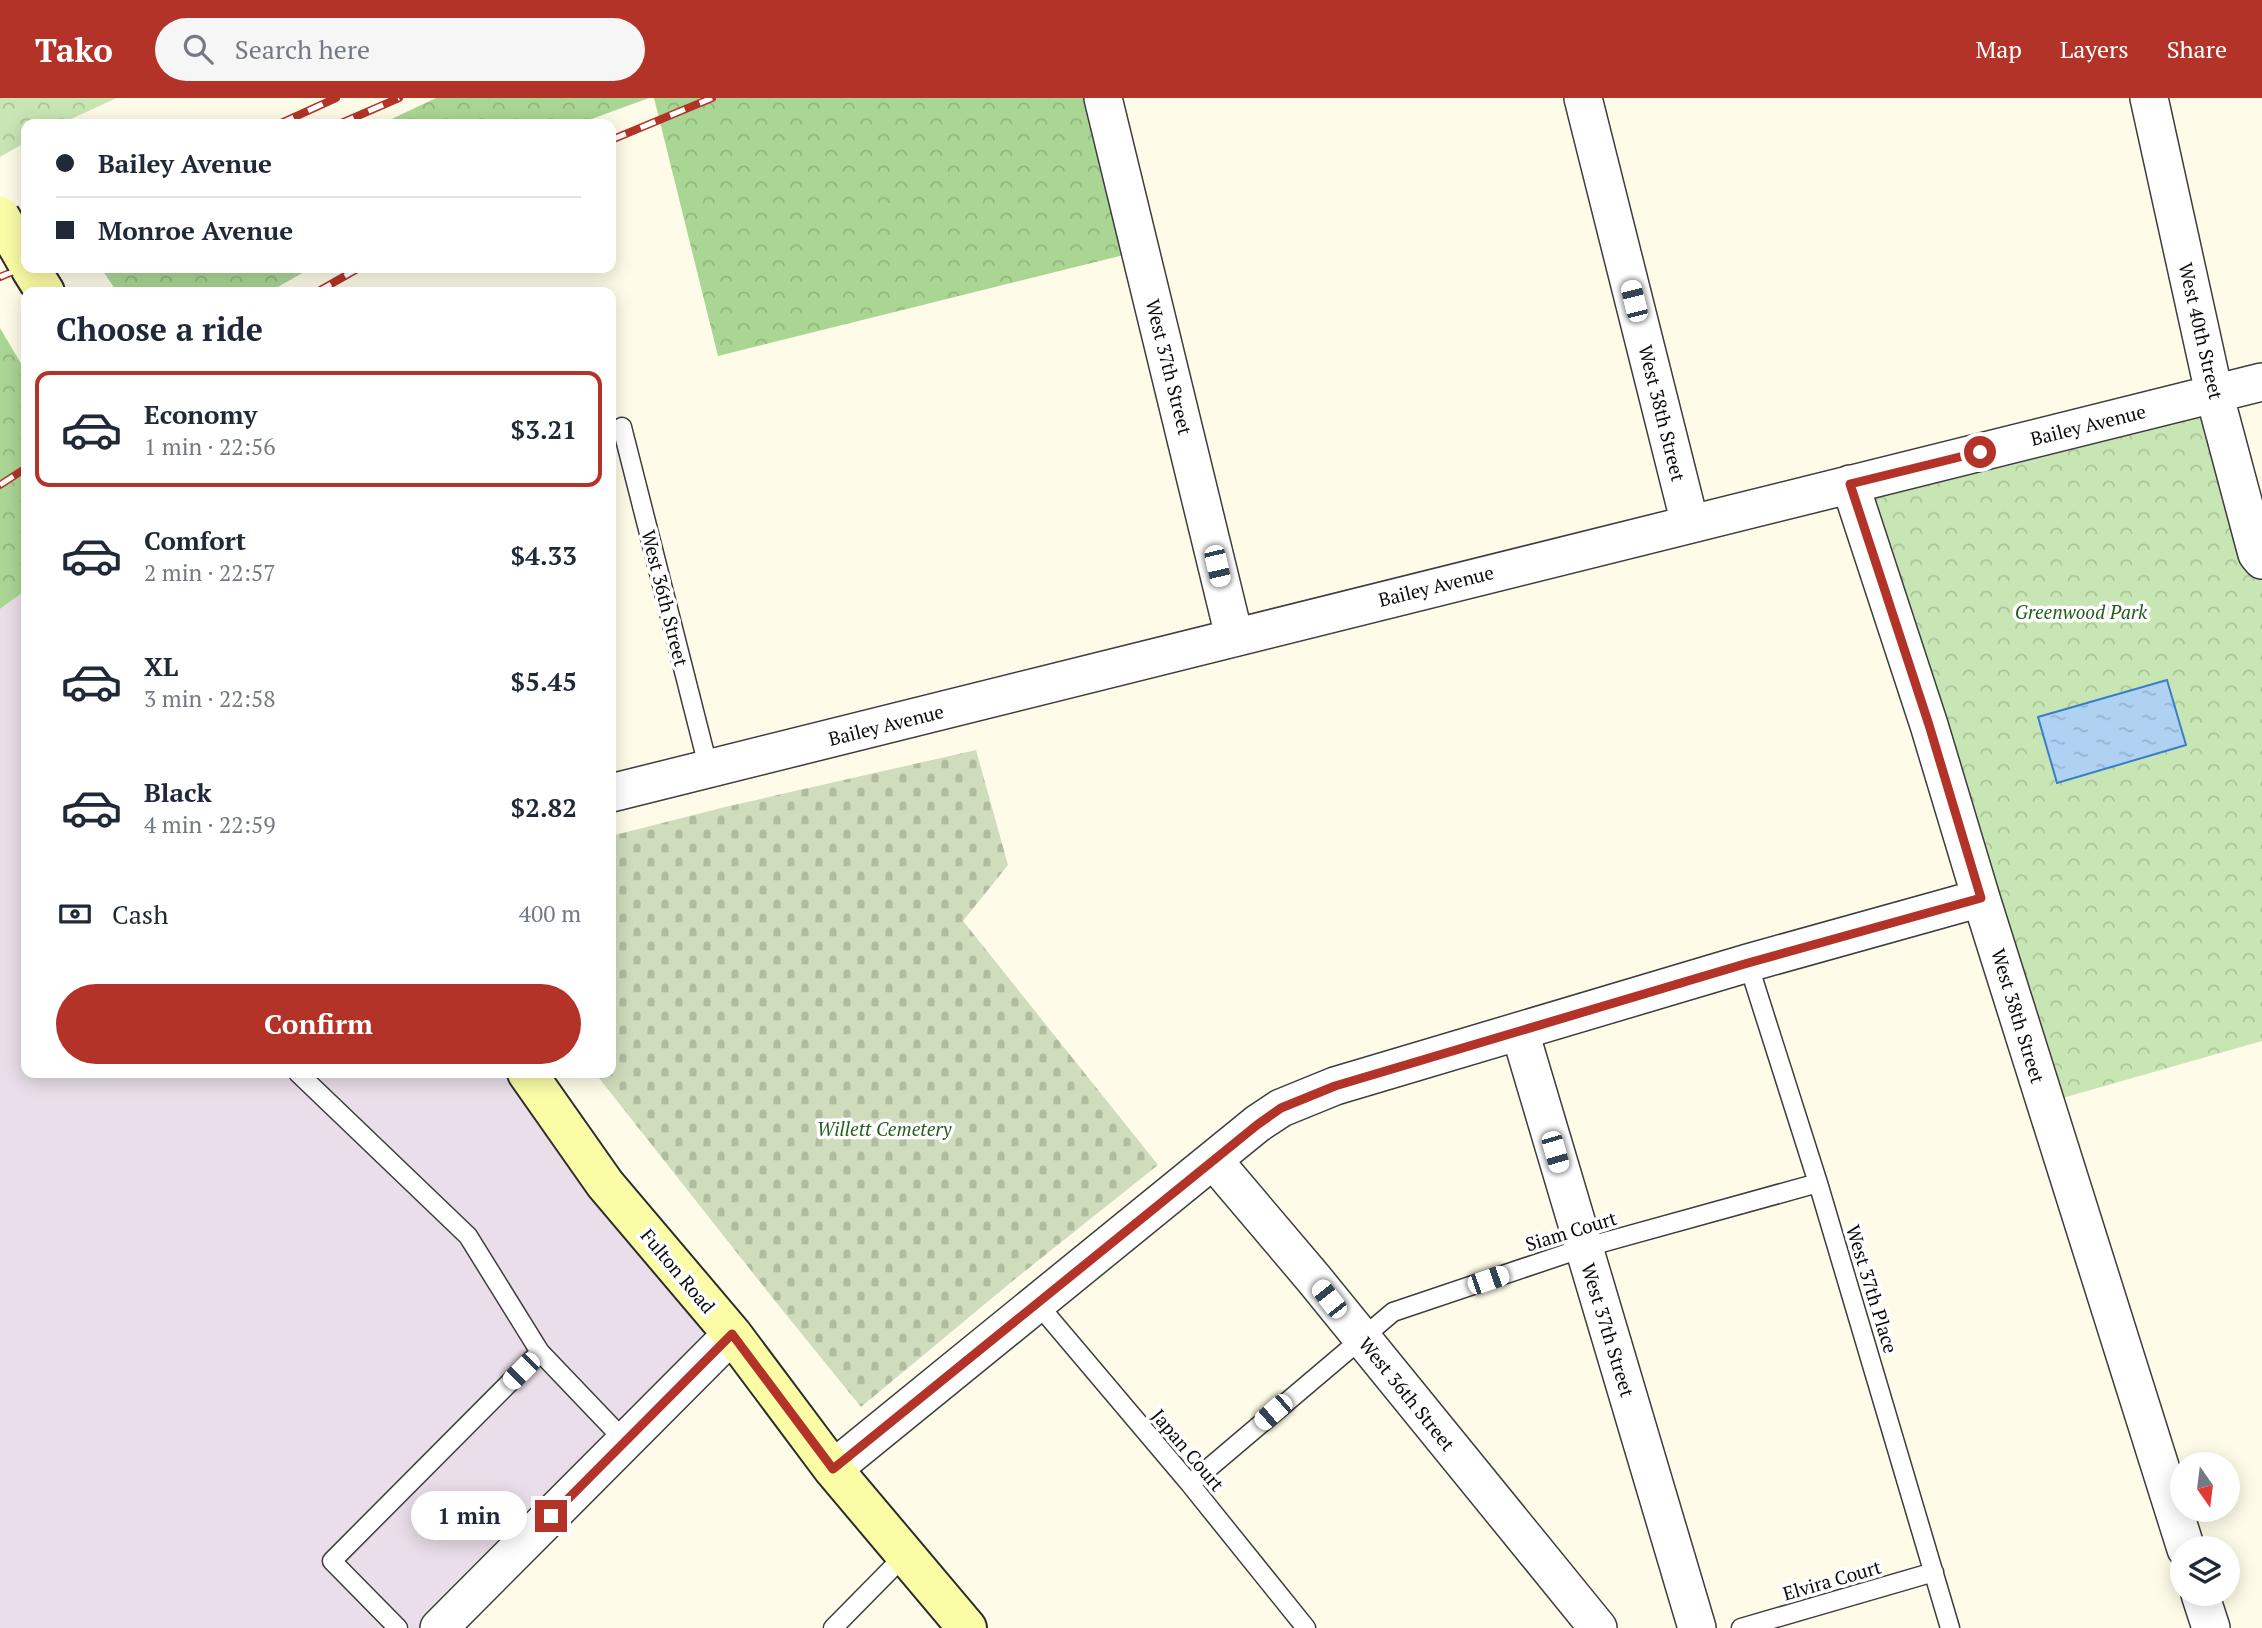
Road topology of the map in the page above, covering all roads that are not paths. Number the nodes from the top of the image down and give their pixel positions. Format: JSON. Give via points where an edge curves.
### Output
{"nodes":[{"id":1,"x":1103,"y":98,"type":"edge"},
{"id":2,"x":1583,"y":98,"type":"edge"},
{"id":3,"x":2149,"y":98,"type":"edge"},
{"id":4,"x":0,"y":216,"type":"edge"},
{"id":5,"x":21,"y":252,"type":"edge"},
{"id":6,"x":2262,"y":382,"type":"edge"},
{"id":7,"x":2214,"y":393,"type":"junction"},
{"id":8,"x":622,"y":427,"type":"dead end"},
{"id":9,"x":1850,"y":484,"type":"junction"},
{"id":10,"x":1690,"y":524,"type":"junction"},
{"id":11,"x":2262,"y":560,"type":"edge"},
{"id":12,"x":1234,"y":636,"type":"junction"},
{"id":13,"x":709,"y":770,"type":"junction"},
{"id":14,"x":616,"y":792,"type":"edge"},
{"id":15,"x":1981,"y":898,"type":"junction"},
{"id":16,"x":1748,"y":963,"type":"junction"},
{"id":17,"x":1520,"y":1032,"type":"junction"},
{"id":18,"x":303,"y":1078,"type":"edge"},
{"id":19,"x":531,"y":1078,"type":"edge"},
{"id":20,"x":1214,"y":1161,"type":"junction"},
{"id":21,"x":1818,"y":1183,"type":"junction"},
{"id":22,"x":1583,"y":1248,"type":"junction"},
{"id":23,"x":1036,"y":1302,"type":"junction"},
{"id":24,"x":732,"y":1334,"type":"junction"},
{"id":25,"x":1361,"y":1338,"type":"junction"},
{"id":26,"x":540,"y":1352,"type":"junction"},
{"id":27,"x":625,"y":1441,"type":"junction"},
{"id":28,"x":833,"y":1469,"type":"junction"},
{"id":29,"x":1190,"y":1484,"type":"junction"},
{"id":30,"x":2182,"y":1536,"type":"edge"},
{"id":31,"x":905,"y":1555,"type":"junction"},
{"id":32,"x":1934,"y":1572,"type":"junction"},
{"id":33,"x":2204,"y":1606,"type":"edge"},
{"id":34,"x":398,"y":1628,"type":"edge"},
{"id":35,"x":439,"y":1628,"type":"edge"},
{"id":36,"x":833,"y":1628,"type":"edge"},
{"id":37,"x":967,"y":1628,"type":"edge"},
{"id":38,"x":1306,"y":1628,"type":"edge"},
{"id":39,"x":1598,"y":1628,"type":"edge"},
{"id":40,"x":1697,"y":1628,"type":"edge"},
{"id":41,"x":1741,"y":1628,"type":"edge"},
{"id":42,"x":1950,"y":1628,"type":"edge"},
{"id":43,"x":2211,"y":1628,"type":"edge"}],
"edges":[{"from":1,"to":12,"type":"street","name":"West 37th Street"},
{"from":2,"to":10,"type":"street","name":"West 38th Street"},
{"from":3,"to":7,"type":"street","name":"West 40th Street"},
{"from":4,"to":5,"type":"main road","bridge":true},
{"from":6,"to":7,"type":"street","name":"Bailey Avenue"},
{"from":7,"to":9,"type":"street","name":"Bailey Avenue"},
{"from":7,"to":11,"type":"street","name":"West 40th Street"},
{"from":8,"to":13,"type":"lane","name":"West 36th Street"},
{"from":9,"to":10,"type":"street","name":"Bailey Avenue"},
{"from":9,"to":15,"type":"street","name":"West 38th Street"},
{"from":10,"to":12,"type":"street","name":"Bailey Avenue"},
{"from":12,"to":13,"type":"street","name":"Bailey Avenue"},
{"from":13,"to":14,"type":"street","name":"Bailey Avenue"},
{"from":15,"to":16,"type":"street"},
{"from":15,"to":30,"type":"street","name":"West 38th Street"},
{"from":16,"to":17,"type":"street"},
{"from":16,"to":21,"type":"lane","name":"West 37th Place"},
{"from":17,"to":20,"type":"street","via":[[1335,1086],[1281,1108]]},
{"from":17,"to":22,"type":"street","name":"West 37th Street"},
{"from":18,"to":26,"type":"lane","via":[[468,1236]]},
{"from":19,"to":24,"type":"main road","name":"Fulton Road","via":[[605,1184]]},
{"from":20,"to":23,"type":"street"},
{"from":20,"to":25,"type":"street","name":"West 36th Street"},
{"from":21,"to":22,"type":"lane","name":"Siam Court"},
{"from":21,"to":32,"type":"lane","name":"West 37th Place"},
{"from":22,"to":25,"type":"lane","name":"Siam Court","via":[[1393,1312]]},
{"from":22,"to":40,"type":"street","name":"West 37th Street"},
{"from":23,"to":28,"type":"street"},
{"from":23,"to":29,"type":"lane","name":"Japan Court"},
{"from":24,"to":27,"type":"street"},
{"from":24,"to":28,"type":"main road","name":"Fulton Road"},
{"from":25,"to":29,"type":"lane","name":"Siam Court"},
{"from":25,"to":39,"type":"street","name":"West 36th Street"},
{"from":26,"to":27,"type":"lane"},
{"from":26,"to":34,"type":"lane","via":[[332,1561]]},
{"from":27,"to":35,"type":"street"},
{"from":28,"to":31,"type":"main road","name":"Fulton Road"},
{"from":29,"to":38,"type":"lane","name":"Japan Court"},
{"from":31,"to":36,"type":"lane"},
{"from":31,"to":37,"type":"main road","name":"Fulton Road"},
{"from":32,"to":41,"type":"lane","name":"Elvira Court"},
{"from":32,"to":42,"type":"lane","name":"West 37th Place"},
{"from":33,"to":43,"type":"street"}]}
